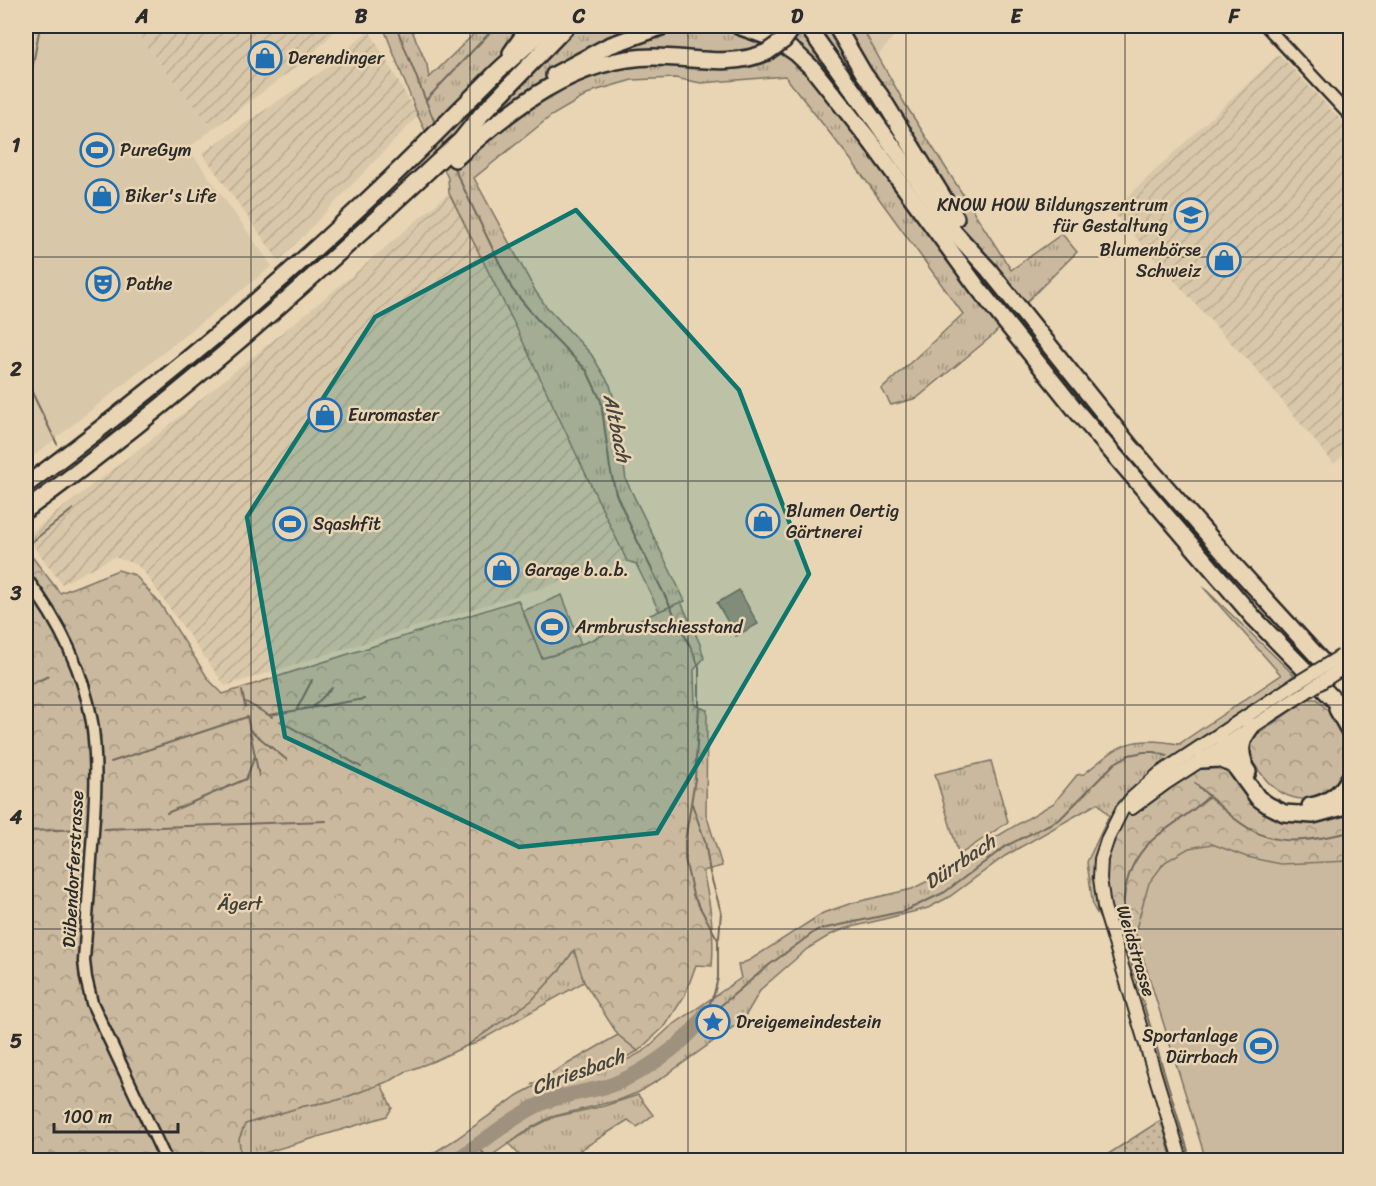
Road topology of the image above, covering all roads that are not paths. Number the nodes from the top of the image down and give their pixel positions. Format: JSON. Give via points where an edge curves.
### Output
{"nodes":[{"id":1,"x":530,"y":26,"type":"edge"},
{"id":2,"x":547,"y":26,"type":"edge"},
{"id":3,"x":567,"y":26,"type":"edge"},
{"id":4,"x":664,"y":26,"type":"edge"},
{"id":5,"x":738,"y":26,"type":"edge"},
{"id":6,"x":794,"y":26,"type":"edge"},
{"id":7,"x":807,"y":26,"type":"edge"},
{"id":8,"x":836,"y":26,"type":"edge"},
{"id":9,"x":845,"y":26,"type":"edge"},
{"id":10,"x":1266,"y":26,"type":"edge"},
{"id":11,"x":499,"y":70,"type":"junction"},
{"id":12,"x":880,"y":95,"type":"junction"},
{"id":13,"x":1350,"y":116,"type":"edge"},
{"id":14,"x":459,"y":142,"type":"junction"},
{"id":15,"x":871,"y":142,"type":"junction"},
{"id":16,"x":988,"y":269,"type":"junction"},
{"id":17,"x":319,"y":272,"type":"junction"},
{"id":18,"x":26,"y":485,"type":"edge"},
{"id":19,"x":26,"y":510,"type":"edge"},
{"id":20,"x":26,"y":578,"type":"edge"},
{"id":21,"x":1348,"y":658,"type":"edge"},
{"id":22,"x":1321,"y":660,"type":"junction"},
{"id":23,"x":1350,"y":685,"type":"edge"},
{"id":24,"x":1350,"y":692,"type":"edge"},
{"id":25,"x":1328,"y":695,"type":"junction"},
{"id":26,"x":1350,"y":716,"type":"edge"},
{"id":27,"x":1249,"y":722,"type":"junction"},
{"id":28,"x":1350,"y":732,"type":"edge"},
{"id":29,"x":1225,"y":745,"type":"junction"},
{"id":30,"x":1202,"y":753,"type":"junction"},
{"id":31,"x":1240,"y":767,"type":"junction"},
{"id":32,"x":1350,"y":777,"type":"edge"},
{"id":33,"x":1350,"y":805,"type":"edge"},
{"id":34,"x":166,"y":1161,"type":"edge"},
{"id":35,"x":1181,"y":1161,"type":"edge"}],
"edges":[{"from":1,"to":11,"type":"highway"},
{"from":2,"to":11,"type":"highway"},
{"from":3,"to":14,"type":"highway"},
{"from":4,"to":14,"type":"highway","via":[[575,62],[510,102]]},
{"from":5,"to":15,"type":"highway","via":[[767,35],[796,53]]},
{"from":6,"to":15,"type":"highway","via":[[860,118]]},
{"from":6,"to":17,"type":"highway","bridge":true,"via":[[784,40],[751,58],[630,59],[566,78],[496,123],[351,255]]},
{"from":7,"to":16,"type":"highway","via":[[955,233]]},
{"from":8,"to":12,"type":"highway"},
{"from":9,"to":12,"type":"highway"},
{"from":10,"to":13,"type":"street"},
{"from":11,"to":18,"type":"highway","via":[[326,239],[135,402]]},
{"from":12,"to":16,"type":"highway"},
{"from":14,"to":17,"type":"highway"},
{"from":15,"to":25,"type":"highway","via":[[978,288],[1074,408],[1247,611]]},
{"from":16,"to":22,"type":"highway","via":[[1130,446]]},
{"from":17,"to":19,"type":"highway","via":[[190,382]]},
{"from":20,"to":34,"type":"street","name":"Dübendorferstrasse","via":[[69,649],[92,723],[95,789],[84,960],[92,1004]]},
{"from":21,"to":27,"type":"main road","name":"Weidstrasse","bridge":true},
{"from":22,"to":23,"type":"highway"},
{"from":22,"to":24,"type":"highway"},
{"from":25,"to":26,"type":"highway"},
{"from":25,"to":28,"type":"highway"},
{"from":27,"to":29,"type":"main road","name":"Weidstrasse"},
{"from":27,"to":30,"type":"main road","name":"Weidstrasse"},
{"from":27,"to":31,"type":"highway","via":[[1241,746]]},
{"from":29,"to":30,"type":"main road","name":"Weidstrasse"},
{"from":29,"to":31,"type":"highway","via":[[1228,756]]},
{"from":30,"to":31,"type":"highway"},
{"from":30,"to":35,"type":"main road","name":"Weidstrasse","via":[[1118,821],[1101,859],[1100,878],[1104,907]]},
{"from":31,"to":32,"type":"highway","via":[[1265,792],[1296,806],[1313,806],[1329,800]]},
{"from":31,"to":33,"type":"highway","via":[[1258,798],[1284,813],[1306,815]]}]}
